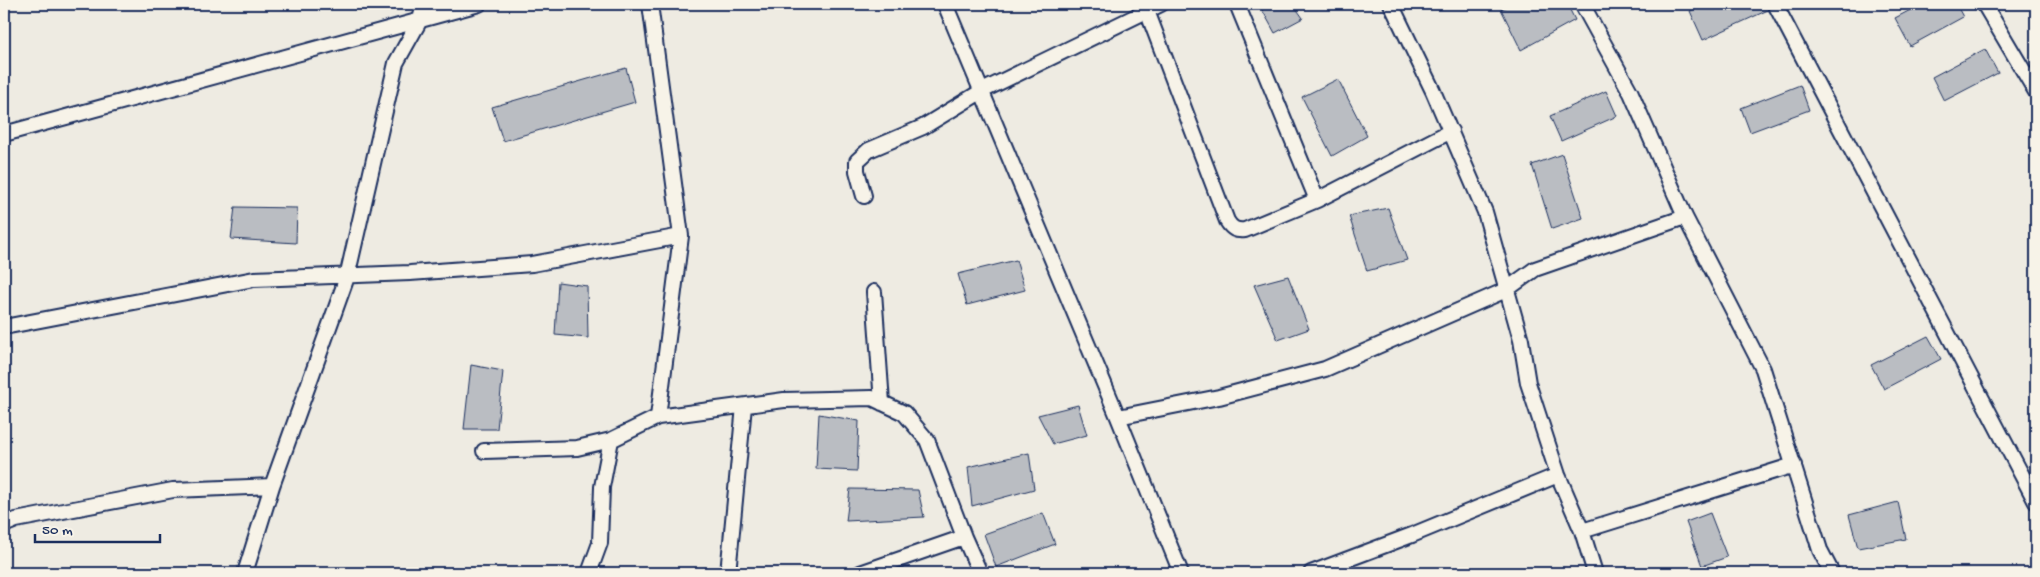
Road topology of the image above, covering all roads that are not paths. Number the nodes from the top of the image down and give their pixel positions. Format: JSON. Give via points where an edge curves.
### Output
{"nodes":[{"id":1,"x":424,"y":4,"type":"edge"},
{"id":2,"x":479,"y":4,"type":"edge"},
{"id":3,"x":650,"y":4,"type":"edge"},
{"id":4,"x":945,"y":4,"type":"edge"},
{"id":5,"x":1161,"y":4,"type":"edge"},
{"id":6,"x":1237,"y":4,"type":"edge"},
{"id":7,"x":1391,"y":4,"type":"edge"},
{"id":8,"x":1582,"y":4,"type":"edge"},
{"id":9,"x":1775,"y":4,"type":"edge"},
{"id":10,"x":1989,"y":5,"type":"edge"},
{"id":11,"x":1147,"y":11,"type":"junction"},
{"id":12,"x":420,"y":20,"type":"junction"},
{"id":13,"x":982,"y":91,"type":"junction"},
{"id":14,"x":2036,"y":92,"type":"edge"},
{"id":15,"x":1451,"y":131,"type":"junction"},
{"id":16,"x":4,"y":134,"type":"edge"},
{"id":17,"x":864,"y":196,"type":"dead end"},
{"id":18,"x":1317,"y":200,"type":"junction"},
{"id":19,"x":1685,"y":217,"type":"junction"},
{"id":20,"x":681,"y":236,"type":"junction"},
{"id":21,"x":347,"y":277,"type":"junction"},
{"id":22,"x":1506,"y":290,"type":"junction"},
{"id":23,"x":874,"y":292,"type":"dead end"},
{"id":24,"x":4,"y":327,"type":"edge"},
{"id":25,"x":882,"y":402,"type":"junction"},
{"id":26,"x":744,"y":406,"type":"junction"},
{"id":27,"x":658,"y":417,"type":"junction"},
{"id":28,"x":1118,"y":417,"type":"junction"},
{"id":29,"x":611,"y":440,"type":"junction"},
{"id":30,"x":484,"y":452,"type":"dead end"},
{"id":31,"x":1794,"y":465,"type":"junction"},
{"id":32,"x":1558,"y":475,"type":"junction"},
{"id":33,"x":272,"y":486,"type":"junction"},
{"id":34,"x":2036,"y":502,"type":"edge"},
{"id":35,"x":4,"y":525,"type":"edge"},
{"id":36,"x":1582,"y":531,"type":"junction"},
{"id":37,"x":964,"y":537,"type":"junction"},
{"id":38,"x":245,"y":573,"type":"edge"},
{"id":39,"x":589,"y":573,"type":"edge"},
{"id":40,"x":728,"y":573,"type":"edge"},
{"id":41,"x":860,"y":573,"type":"edge"},
{"id":42,"x":980,"y":573,"type":"edge"},
{"id":43,"x":1181,"y":573,"type":"edge"},
{"id":44,"x":1312,"y":573,"type":"edge"},
{"id":45,"x":1595,"y":573,"type":"edge"},
{"id":46,"x":1832,"y":573,"type":"edge"}],
"edges":[{"from":1,"to":12,"type":"street"},
{"from":2,"to":12,"type":"street"},
{"from":3,"to":20,"type":"street"},
{"from":4,"to":13,"type":"street"},
{"from":5,"to":11,"type":"street"},
{"from":6,"to":18,"type":"street"},
{"from":7,"to":15,"type":"street"},
{"from":8,"to":19,"type":"street","via":[[1631,93]]},
{"from":9,"to":34,"type":"street"},
{"from":10,"to":14,"type":"street"},
{"from":11,"to":13,"type":"street"},
{"from":11,"to":18,"type":"street","via":[[1231,227],[1237,231],[1245,230]]},
{"from":12,"to":16,"type":"street"},
{"from":12,"to":21,"type":"street","via":[[396,63]]},
{"from":13,"to":17,"type":"street","via":[[922,127],[869,150],[857,161]]},
{"from":13,"to":28,"type":"street"},
{"from":15,"to":18,"type":"street"},
{"from":15,"to":22,"type":"street","via":[[1485,212]]},
{"from":19,"to":22,"type":"street","via":[[1535,269]]},
{"from":19,"to":31,"type":"street","via":[[1763,369]]},
{"from":20,"to":21,"type":"street","via":[[532,264]]},
{"from":20,"to":27,"type":"street"},
{"from":21,"to":24,"type":"street","via":[[254,280]]},
{"from":21,"to":33,"type":"street"},
{"from":22,"to":28,"type":"street","via":[[1325,369],[1219,397]]},
{"from":22,"to":32,"type":"street","via":[[1521,340],[1528,383]]},
{"from":23,"to":25,"type":"street"},
{"from":25,"to":26,"type":"street","via":[[872,398],[784,400]]},
{"from":25,"to":37,"type":"street","via":[[904,413],[927,440]]},
{"from":26,"to":27,"type":"street"},
{"from":26,"to":40,"type":"street"},
{"from":27,"to":29,"type":"street"},
{"from":28,"to":43,"type":"street"},
{"from":29,"to":30,"type":"street","via":[[577,448]]},
{"from":29,"to":39,"type":"street","via":[[602,487],[600,543]]},
{"from":31,"to":36,"type":"street"},
{"from":31,"to":46,"type":"street","via":[[1820,550]]},
{"from":32,"to":36,"type":"street"},
{"from":32,"to":44,"type":"street","via":[[1412,536]]},
{"from":33,"to":35,"type":"street","via":[[174,490]]},
{"from":33,"to":38,"type":"street"},
{"from":36,"to":45,"type":"street"},
{"from":37,"to":41,"type":"street"},
{"from":37,"to":42,"type":"street"}]}
